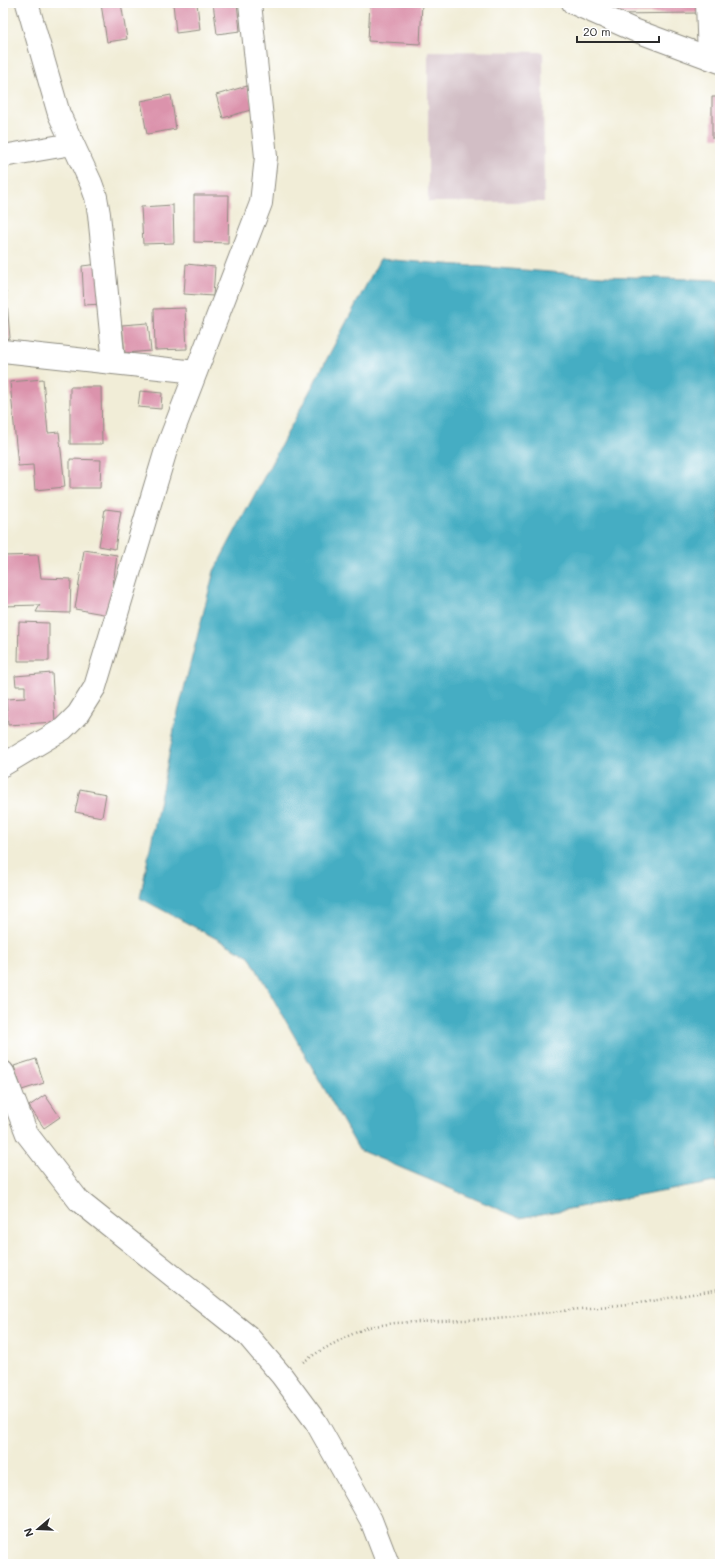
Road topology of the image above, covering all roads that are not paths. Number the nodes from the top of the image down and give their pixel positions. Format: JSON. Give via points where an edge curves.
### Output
{"nodes":[{"id":1,"x":27,"y":3,"type":"edge"},
{"id":2,"x":250,"y":3,"type":"edge"},
{"id":3,"x":574,"y":3,"type":"edge"},
{"id":4,"x":707,"y":3,"type":"edge"},
{"id":5,"x":714,"y":60,"type":"edge"},
{"id":6,"x":72,"y":144,"type":"junction"},
{"id":7,"x":3,"y":156,"type":"edge"},
{"id":8,"x":3,"y":351,"type":"edge"},
{"id":9,"x":114,"y":363,"type":"junction"},
{"id":10,"x":196,"y":372,"type":"junction"},
{"id":11,"x":3,"y":765,"type":"edge"},
{"id":12,"x":3,"y":1072,"type":"edge"},
{"id":13,"x":388,"y":1564,"type":"edge"}],
"edges":[{"from":1,"to":6,"type":"street","via":[[59,114]]},
{"from":2,"to":10,"type":"street","via":[[266,157],[261,203]]},
{"from":3,"to":5,"type":"street","via":[[634,30]]},
{"from":4,"to":5,"type":"street"},
{"from":6,"to":7,"type":"street"},
{"from":6,"to":9,"type":"street","via":[[96,197]]},
{"from":8,"to":9,"type":"street"},
{"from":9,"to":10,"type":"street"},
{"from":10,"to":11,"type":"street","via":[[166,450],[95,687],[78,714],[63,729]]},
{"from":12,"to":13,"type":"street","via":[[27,1134],[79,1201],[248,1336],[282,1376],[316,1422],[371,1520]]}]}
